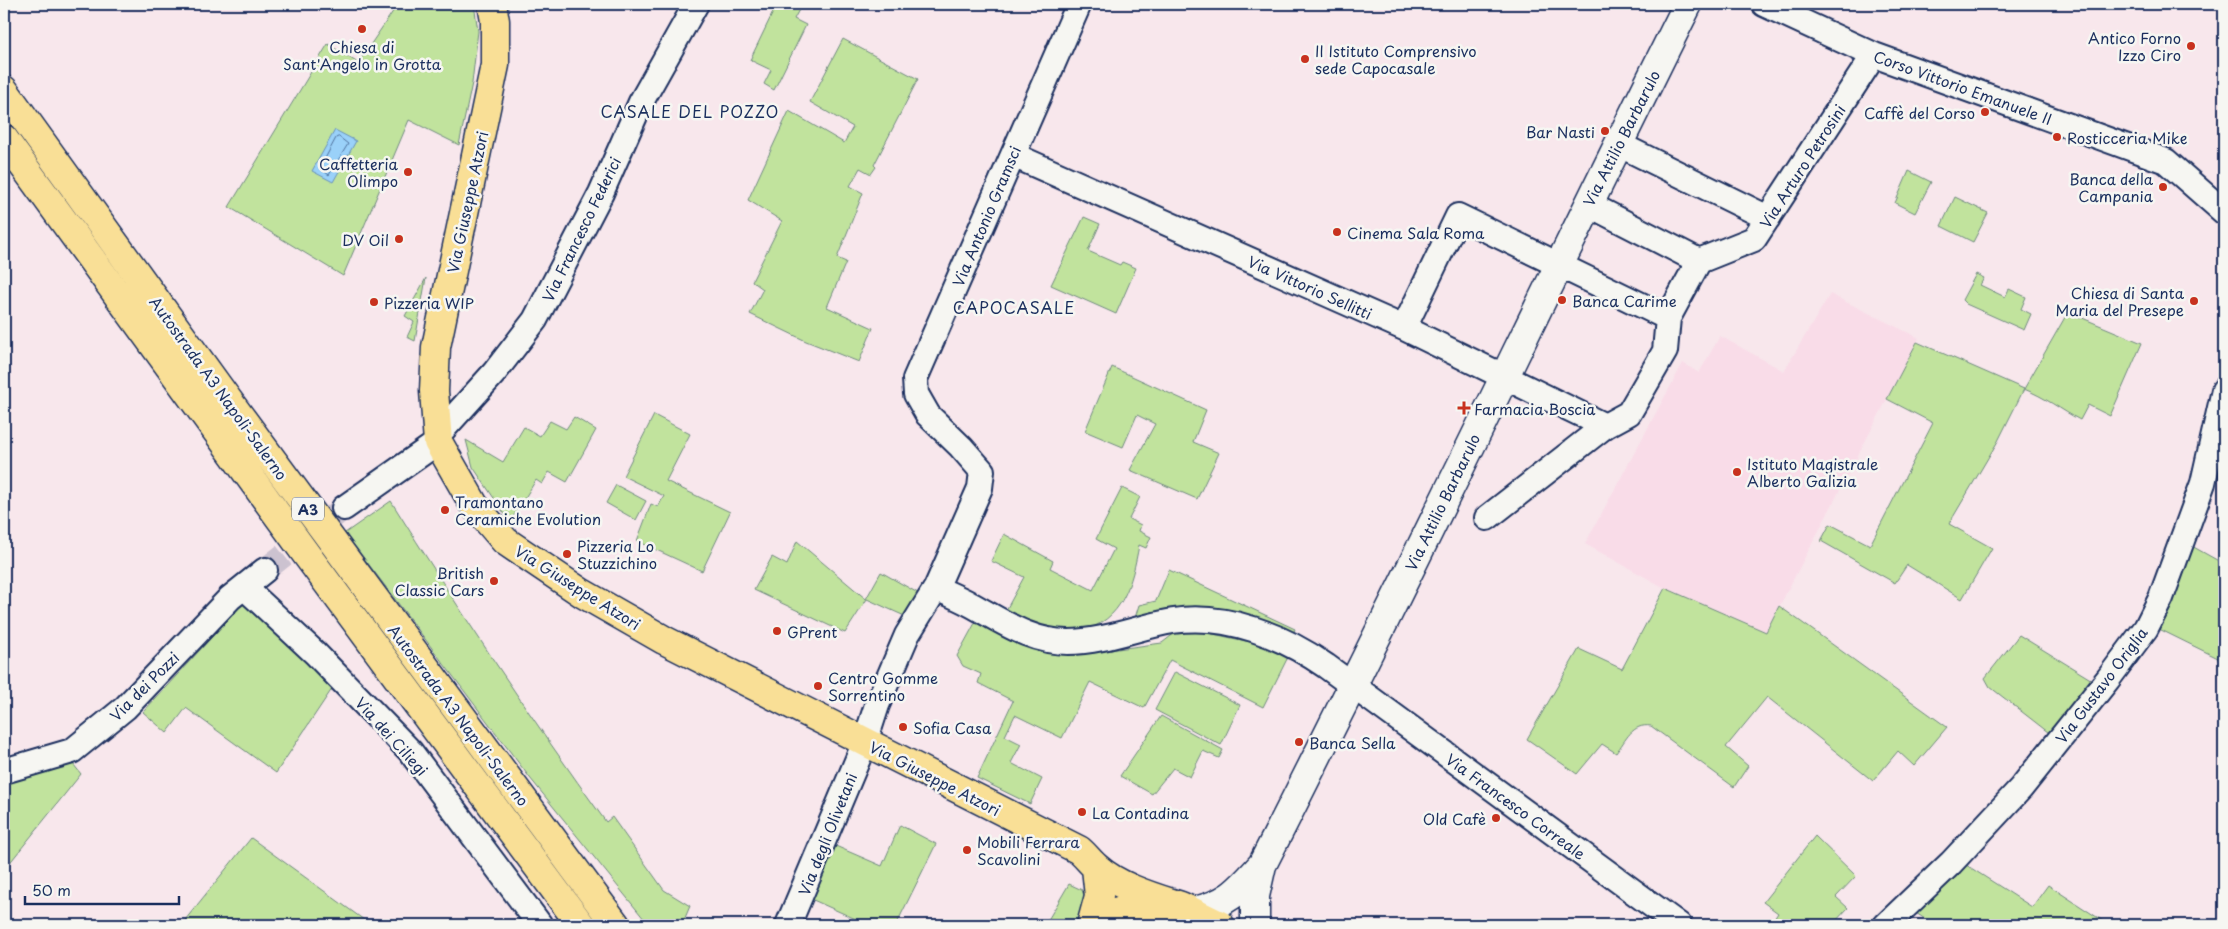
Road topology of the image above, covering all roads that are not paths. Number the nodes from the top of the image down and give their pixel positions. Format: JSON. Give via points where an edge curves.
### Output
{"nodes":[{"id":1,"x":492,"y":4,"type":"edge"},
{"id":2,"x":696,"y":4,"type":"edge"},
{"id":3,"x":1079,"y":4,"type":"edge"},
{"id":4,"x":1688,"y":4,"type":"edge"},
{"id":5,"x":1764,"y":4,"type":"edge"},
{"id":6,"x":1874,"y":55,"type":"junction"},
{"id":7,"x":4,"y":90,"type":"edge"},
{"id":8,"x":4,"y":139,"type":"edge"},
{"id":9,"x":1618,"y":144,"type":"junction"},
{"id":10,"x":1013,"y":155,"type":"junction"},
{"id":11,"x":1588,"y":204,"type":"junction"},
{"id":12,"x":2224,"y":212,"type":"edge"},
{"id":13,"x":1768,"y":218,"type":"junction"},
{"id":14,"x":1693,"y":258,"type":"dead end"},
{"id":15,"x":1558,"y":265,"type":"junction"},
{"id":16,"x":1668,"y":318,"type":"junction"},
{"id":17,"x":1404,"y":328,"type":"junction"},
{"id":18,"x":1503,"y":375,"type":"junction"},
{"id":19,"x":2224,"y":390,"type":"edge"},
{"id":20,"x":1605,"y":426,"type":"junction"},
{"id":21,"x":437,"y":439,"type":"junction"},
{"id":22,"x":344,"y":508,"type":"tunnel mouth"},
{"id":23,"x":1487,"y":518,"type":"dead end"},
{"id":24,"x":265,"y":570,"type":"tunnel mouth"},
{"id":25,"x":244,"y":587,"type":"junction"},
{"id":26,"x":936,"y":588,"type":"junction"},
{"id":27,"x":1354,"y":686,"type":"junction"},
{"id":28,"x":865,"y":742,"type":"junction"},
{"id":29,"x":4,"y":771,"type":"edge"},
{"id":30,"x":568,"y":862,"type":"junction"},
{"id":31,"x":1262,"y":865,"type":"junction"},
{"id":32,"x":1096,"y":868,"type":"junction"},
{"id":33,"x":1187,"y":908,"type":"junction"},
{"id":34,"x":540,"y":925,"type":"edge"},
{"id":35,"x":581,"y":925,"type":"edge"},
{"id":36,"x":616,"y":925,"type":"edge"},
{"id":37,"x":628,"y":925,"type":"edge"},
{"id":38,"x":788,"y":925,"type":"edge"},
{"id":39,"x":1091,"y":925,"type":"edge"},
{"id":40,"x":1097,"y":925,"type":"edge"},
{"id":41,"x":1220,"y":925,"type":"edge"},
{"id":42,"x":1255,"y":925,"type":"edge"},
{"id":43,"x":1679,"y":925,"type":"edge"},
{"id":44,"x":1886,"y":925,"type":"edge"}],
"edges":[{"from":1,"to":21,"type":"main road","name":"Via Giuseppe Atzori","via":[[495,65],[436,347]]},
{"from":2,"to":21,"type":"street","name":"Via Francesco Federici","via":[[641,102],[597,201],[535,320]]},
{"from":3,"to":10,"type":"street","name":"Via Antonio Gramsci"},
{"from":4,"to":9,"type":"street","name":"Via Attilio Barbarulo"},
{"from":5,"to":6,"type":"street","name":"Corso Vittorio Emanuele II"},
{"from":6,"to":12,"type":"street","name":"Corso Vittorio Emanuele II","via":[[2166,161]]},
{"from":6,"to":13,"type":"street","name":"Via Arturo Petrosini"},
{"from":7,"to":30,"type":"main road","name":"Autostrada A3 Napoli-Salerno","number":"A3","via":[[230,404]]},
{"from":8,"to":35,"type":"main road","name":"Autostrada A3 Napoli-Salerno","number":"A3"},
{"from":9,"to":11,"type":"street","name":"Via Attilio Barbarulo"},
{"from":9,"to":13,"type":"street"},
{"from":10,"to":17,"type":"street","name":"Via Vittorio Sellitti"},
{"from":10,"to":26,"type":"street","name":"Via Antonio Gramsci","via":[[915,379],[916,394],[928,415],[982,471],[980,488]]},
{"from":11,"to":14,"type":"street"},
{"from":11,"to":15,"type":"street","name":"Via Attilio Barbarulo"},
{"from":13,"to":16,"type":"street","name":"Via Arturo Petrosini","via":[[1754,239],[1699,261]]},
{"from":15,"to":16,"type":"street"},
{"from":15,"to":17,"type":"street","via":[[1458,216]]},
{"from":15,"to":18,"type":"street","name":"Via Attilio Barbarulo"},
{"from":16,"to":20,"type":"street","name":"Via Arturo Petrosini","via":[[1665,350],[1656,366],[1629,412]]},
{"from":17,"to":18,"type":"street","name":"Via Vittorio Sellitti"},
{"from":18,"to":20,"type":"street","name":"Via Vittorio Sellitti"},
{"from":18,"to":27,"type":"street","name":"Via Attilio Barbarulo"},
{"from":19,"to":44,"type":"street","name":"Via Gustavo Origlia","via":[[2203,483],[2161,598],[2146,628],[2021,788]]},
{"from":20,"to":23,"type":"street","name":"Via Arturo Petrosini"},
{"from":21,"to":22,"type":"street"},
{"from":21,"to":28,"type":"main road","name":"Via Giuseppe Atzori","via":[[474,506],[505,541],[534,563],[664,640]]},
{"from":24,"to":25,"type":"street","name":"Via dei Pozzi"},
{"from":25,"to":29,"type":"street","name":"Via dei Pozzi","via":[[125,708],[72,751]]},
{"from":25,"to":34,"type":"street","name":"Via dei Ciliegi","via":[[315,653],[410,751]]},
{"from":26,"to":27,"type":"street","name":"Via Francesco Correale","via":[[1001,623],[1046,640],[1100,639],[1173,621],[1207,620],[1235,625],[1299,647]]},
{"from":26,"to":28,"type":"street","name":"Via Antonio Gramsci","via":[[907,635]]},
{"from":27,"to":31,"type":"street","name":"Via Attilio Barbarulo"},
{"from":27,"to":43,"type":"street","name":"Via Francesco Correale"},
{"from":28,"to":32,"type":"main road","name":"Via Giuseppe Atzori","via":[[1079,850]]},
{"from":28,"to":38,"type":"street","name":"Via degli Olivetani"},
{"from":30,"to":36,"type":"main road","name":"Autostrada A3 Napoli-Salerno","number":"A3"},
{"from":30,"to":37,"type":"main road"},
{"from":31,"to":33,"type":"street","name":"Via Attilio Barbarulo","via":[[1230,899],[1208,908]]},
{"from":31,"to":42,"type":"street","name":"Via Attilio Barbarulo","via":[[1255,896]]},
{"from":32,"to":33,"type":"main road","name":"Via Giuseppe Atzori","via":[[1158,899]]},
{"from":32,"to":39,"type":"main road","via":[[1099,896]]},
{"from":33,"to":40,"type":"main road","name":"Via Giuseppe Atzori","via":[[1134,906],[1115,912]]},
{"from":33,"to":41,"type":"main road","name":"Via Giuseppe Atzori"}]}
